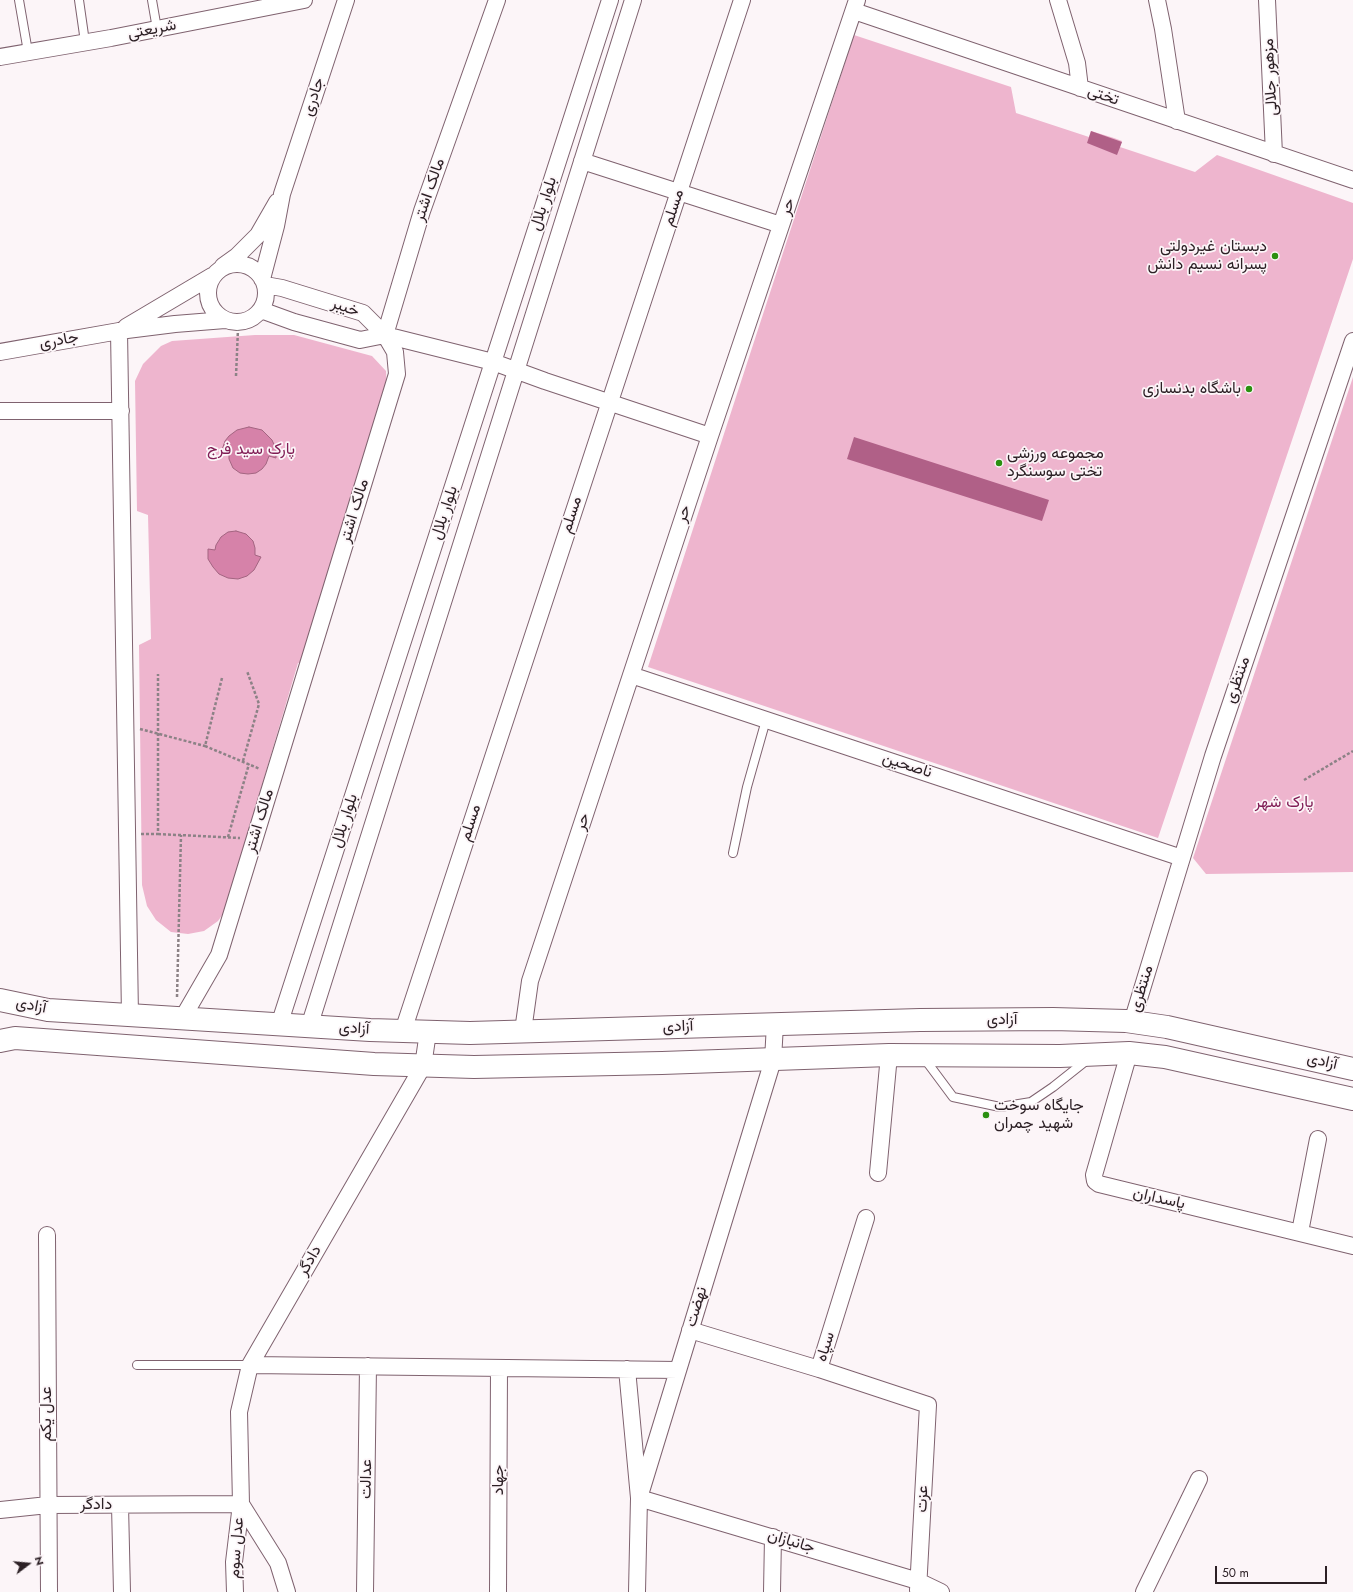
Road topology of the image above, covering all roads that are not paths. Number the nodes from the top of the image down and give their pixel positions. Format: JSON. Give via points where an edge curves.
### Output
{"nodes":[{"id":1,"x":19,"y":0,"type":"edge"},
{"id":2,"x":79,"y":0,"type":"edge"},
{"id":3,"x":152,"y":0,"type":"edge"},
{"id":4,"x":304,"y":0,"type":"edge"},
{"id":5,"x":346,"y":0,"type":"edge"},
{"id":6,"x":497,"y":0,"type":"edge"},
{"id":7,"x":610,"y":0,"type":"edge"},
{"id":8,"x":633,"y":0,"type":"edge"},
{"id":9,"x":742,"y":0,"type":"edge"},
{"id":10,"x":1058,"y":0,"type":"edge"},
{"id":11,"x":1157,"y":0,"type":"edge"},
{"id":12,"x":1267,"y":0,"type":"edge"},
{"id":13,"x":255,"y":5,"type":"edge"},
{"id":14,"x":855,"y":6,"type":"edge"},
{"id":15,"x":157,"y":29,"type":"junction"},
{"id":16,"x":85,"y":42,"type":"junction"},
{"id":17,"x":28,"y":52,"type":"junction"},
{"id":18,"x":0,"y":57,"type":"edge"},
{"id":19,"x":1080,"y":88,"type":"junction"},
{"id":20,"x":1177,"y":121,"type":"junction"},
{"id":21,"x":1274,"y":154,"type":"junction"},
{"id":22,"x":582,"y":161,"type":"junction"},
{"id":23,"x":1353,"y":180,"type":"edge"},
{"id":24,"x":679,"y":192,"type":"junction"},
{"id":25,"x":282,"y":194,"type":"junction"},
{"id":26,"x":781,"y":225,"type":"junction"},
{"id":27,"x":217,"y":271,"type":"junction"},
{"id":28,"x":264,"y":282,"type":"junction"},
{"id":29,"x":261,"y":310,"type":"junction"},
{"id":30,"x":231,"y":322,"type":"junction"},
{"id":31,"x":119,"y":331,"type":"junction"},
{"id":32,"x":385,"y":335,"type":"junction"},
{"id":33,"x":1353,"y":341,"type":"edge"},
{"id":34,"x":0,"y":352,"type":"edge"},
{"id":35,"x":493,"y":362,"type":"junction"},
{"id":36,"x":516,"y":371,"type":"junction"},
{"id":37,"x":609,"y":403,"type":"junction"},
{"id":38,"x":0,"y":411,"type":"edge"},
{"id":39,"x":121,"y":411,"type":"junction"},
{"id":40,"x":710,"y":436,"type":"junction"},
{"id":41,"x":631,"y":675,"type":"junction"},
{"id":42,"x":766,"y":720,"type":"junction"},
{"id":43,"x":733,"y":853,"type":"dead end"},
{"id":44,"x":1182,"y":858,"type":"junction"},
{"id":45,"x":0,"y":1000,"type":"edge"},
{"id":46,"x":130,"y":1016,"type":"junction"},
{"id":47,"x":179,"y":1019,"type":"junction"},
{"id":48,"x":1132,"y":1022,"type":"junction"},
{"id":49,"x":775,"y":1024,"type":"junction"},
{"id":50,"x":279,"y":1025,"type":"junction"},
{"id":51,"x":309,"y":1027,"type":"junction"},
{"id":52,"x":403,"y":1031,"type":"junction"},
{"id":53,"x":523,"y":1031,"type":"junction"},
{"id":54,"x":428,"y":1032,"type":"junction"},
{"id":55,"x":0,"y":1041,"type":"edge"},
{"id":56,"x":1129,"y":1053,"type":"junction"},
{"id":57,"x":889,"y":1055,"type":"junction"},
{"id":58,"x":1094,"y":1055,"type":"junction"},
{"id":59,"x":923,"y":1056,"type":"junction"},
{"id":60,"x":773,"y":1060,"type":"junction"},
{"id":61,"x":423,"y":1066,"type":"junction"},
{"id":62,"x":1353,"y":1069,"type":"edge"},
{"id":63,"x":1353,"y":1099,"type":"edge"},
{"id":64,"x":1318,"y":1138,"type":"dead end"},
{"id":65,"x":878,"y":1173,"type":"dead end"},
{"id":66,"x":866,"y":1218,"type":"dead end"},
{"id":67,"x":1300,"y":1232,"type":"junction"},
{"id":68,"x":47,"y":1235,"type":"dead end"},
{"id":69,"x":1353,"y":1246,"type":"edge"},
{"id":70,"x":690,"y":1330,"type":"junction"},
{"id":71,"x":137,"y":1365,"type":"dead end"},
{"id":72,"x":250,"y":1365,"type":"junction"},
{"id":73,"x":368,"y":1366,"type":"junction"},
{"id":74,"x":499,"y":1368,"type":"junction"},
{"id":75,"x":627,"y":1369,"type":"junction"},
{"id":76,"x":819,"y":1369,"type":"junction"},
{"id":77,"x":678,"y":1370,"type":"junction"},
{"id":78,"x":1199,"y":1479,"type":"dead end"},
{"id":79,"x":639,"y":1498,"type":"junction"},
{"id":80,"x":241,"y":1504,"type":"junction"},
{"id":81,"x":48,"y":1505,"type":"junction"},
{"id":82,"x":120,"y":1505,"type":"junction"},
{"id":83,"x":0,"y":1510,"type":"edge"},
{"id":84,"x":773,"y":1537,"type":"junction"},
{"id":85,"x":918,"y":1586,"type":"edge"},
{"id":86,"x":49,"y":1592,"type":"edge"},
{"id":87,"x":122,"y":1592,"type":"edge"},
{"id":88,"x":235,"y":1592,"type":"edge"},
{"id":89,"x":287,"y":1592,"type":"edge"},
{"id":90,"x":365,"y":1592,"type":"edge"},
{"id":91,"x":498,"y":1592,"type":"edge"},
{"id":92,"x":636,"y":1592,"type":"edge"},
{"id":93,"x":772,"y":1592,"type":"edge"},
{"id":94,"x":941,"y":1592,"type":"edge"},
{"id":95,"x":1144,"y":1592,"type":"edge"}],
"edges":[{"from":1,"to":17,"type":"lane"},
{"from":2,"to":16,"type":"lane"},
{"from":3,"to":15,"type":"lane"},
{"from":4,"to":13,"type":"street","name":"شریعتی"},
{"from":5,"to":25,"type":"street","name":"جادری"},
{"from":6,"to":32,"type":"street","name":"مالک اشتر","via":[[422,211]]},
{"from":7,"to":35,"type":"street","name":"بلوار بلال"},
{"from":8,"to":22,"type":"street","name":"بلوار بلال"},
{"from":9,"to":24,"type":"street","name":"مسلم"},
{"from":10,"to":19,"type":"street","via":[[1077,63]]},
{"from":11,"to":20,"type":"street"},
{"from":12,"to":21,"type":"street","name":"مزهور جلالی"},
{"from":13,"to":15,"type":"street","name":"شریعتی"},
{"from":14,"to":19,"type":"street","name":"تختی"},
{"from":14,"to":26,"type":"street","name":"حر"},
{"from":15,"to":16,"type":"street","name":"شریعتی"},
{"from":16,"to":17,"type":"street","name":"شریعتی"},
{"from":17,"to":18,"type":"street","name":"شریعتی"},
{"from":19,"to":20,"type":"street","name":"تختی"},
{"from":20,"to":21,"type":"street","name":"تختی"},
{"from":21,"to":23,"type":"street","name":"تختی"},
{"from":22,"to":24,"type":"street"},
{"from":22,"to":36,"type":"street","name":"بلوار بلال"},
{"from":24,"to":26,"type":"street"},
{"from":24,"to":37,"type":"street","name":"مسلم"},
{"from":25,"to":27,"type":"street","via":[[258,235]]},
{"from":25,"to":28,"type":"street"},
{"from":26,"to":40,"type":"street","name":"حر"},
{"from":27,"to":28,"type":"street","via":[[235,263],[248,266],[258,272]]},
{"from":27,"to":30,"type":"street","via":[[207,287],[208,301],[214,313]]},
{"from":27,"to":31,"type":"street"},
{"from":28,"to":29,"type":"street","via":[[266,298]]},
{"from":28,"to":32,"type":"street","name":"خیبر","via":[[363,313]]},
{"from":29,"to":30,"type":"street","via":[[251,320]]},
{"from":29,"to":32,"type":"street","name":"خیبر","via":[[360,340]]},
{"from":30,"to":31,"type":"street","name":"جادری","via":[[175,324]]},
{"from":31,"to":34,"type":"street","name":"جادری"},
{"from":31,"to":39,"type":"street"},
{"from":32,"to":35,"type":"street"},
{"from":32,"to":47,"type":"street","name":"مالک اشتر","via":[[395,352],[397,374],[219,955]]},
{"from":33,"to":44,"type":"street","name":"منتظری","via":[[1213,756]]},
{"from":35,"to":36,"type":"street"},
{"from":35,"to":50,"type":"street","name":"بلوار بلال"},
{"from":36,"to":37,"type":"street"},
{"from":36,"to":51,"type":"street","name":"بلوار بلال"},
{"from":37,"to":40,"type":"street"},
{"from":37,"to":52,"type":"street","name":"مسلم"},
{"from":38,"to":39,"type":"street"},
{"from":39,"to":46,"type":"street"},
{"from":40,"to":41,"type":"street","name":"حر"},
{"from":41,"to":42,"type":"street","name":"ناصحین"},
{"from":41,"to":53,"type":"street","name":"حر","via":[[530,981]]},
{"from":42,"to":43,"type":"lane","via":[[747,787]]},
{"from":42,"to":44,"type":"street","name":"ناصحین"},
{"from":44,"to":48,"type":"street","name":"منتظری"},
{"from":45,"to":46,"type":"main road","name":"آزادی","via":[[48,1010]]},
{"from":46,"to":47,"type":"main road","name":"آزادی"},
{"from":47,"to":50,"type":"main road","name":"آزادی"},
{"from":48,"to":49,"type":"main road","name":"آزادی","via":[[1053,1019]]},
{"from":48,"to":62,"type":"main road","name":"آزادی","via":[[1167,1027]]},
{"from":49,"to":53,"type":"main road","name":"آزادی"},
{"from":49,"to":60,"type":"street","name":"نهضت"},
{"from":50,"to":51,"type":"main road","name":"آزادی"},
{"from":51,"to":52,"type":"main road","name":"آزادی"},
{"from":52,"to":54,"type":"main road","name":"آزادی"},
{"from":53,"to":54,"type":"main road","name":"آزادی"},
{"from":54,"to":61,"type":"street","name":"دادگر"},
{"from":55,"to":61,"type":"main road","name":"آزادی","via":[[23,1039]]},
{"from":56,"to":58,"type":"main road","name":"آزادی"},
{"from":56,"to":63,"type":"main road","name":"آزادی","via":[[1164,1057]]},
{"from":56,"to":67,"type":"street","name":"پاسداران","via":[[1094,1174],[1095,1181]]},
{"from":57,"to":59,"type":"main road","name":"آزادی"},
{"from":57,"to":60,"type":"main road","name":"آزادی"},
{"from":57,"to":65,"type":"street"},
{"from":58,"to":59,"type":"main road","name":"آزادی"},
{"from":58,"to":59,"type":"lane","via":[[1031,1102],[1000,1107],[953,1097]]},
{"from":60,"to":61,"type":"main road","name":"آزادی"},
{"from":60,"to":70,"type":"street","name":"نهضت"},
{"from":61,"to":72,"type":"street","name":"دادگر"},
{"from":64,"to":67,"type":"street"},
{"from":66,"to":76,"type":"street","name":"سپاه"},
{"from":67,"to":69,"type":"street","name":"پاسداران"},
{"from":68,"to":81,"type":"street","name":"عدل یکم"},
{"from":70,"to":76,"type":"street","name":"سپاه"},
{"from":70,"to":77,"type":"street","name":"نهضت"},
{"from":71,"to":72,"type":"lane"},
{"from":72,"to":73,"type":"street"},
{"from":72,"to":80,"type":"street","name":"دادگر","via":[[238,1412]]},
{"from":73,"to":74,"type":"street"},
{"from":73,"to":90,"type":"street","name":"عدالت"},
{"from":74,"to":75,"type":"street"},
{"from":74,"to":91,"type":"street","name":"جهاد"},
{"from":75,"to":77,"type":"street"},
{"from":75,"to":79,"type":"street"},
{"from":76,"to":85,"type":"street","name":"عزت","via":[[928,1405]]},
{"from":77,"to":79,"type":"street","name":"نهضت"},
{"from":78,"to":95,"type":"street"},
{"from":79,"to":84,"type":"street","name":"جانبازان"},
{"from":79,"to":92,"type":"street","name":"نهضت"},
{"from":80,"to":82,"type":"street","name":"دادگر"},
{"from":80,"to":88,"type":"street","name":"عدل سوم","via":[[234,1562]]},
{"from":80,"to":89,"type":"street","via":[[278,1563]]},
{"from":81,"to":82,"type":"street","name":"دادگر"},
{"from":81,"to":83,"type":"street","name":"دادگر"},
{"from":81,"to":86,"type":"street","name":"عدل یکم"},
{"from":82,"to":87,"type":"street"},
{"from":84,"to":85,"type":"street","name":"جانبازان"},
{"from":84,"to":93,"type":"street"},
{"from":85,"to":94,"type":"street","name":"جانبازان"}]}
